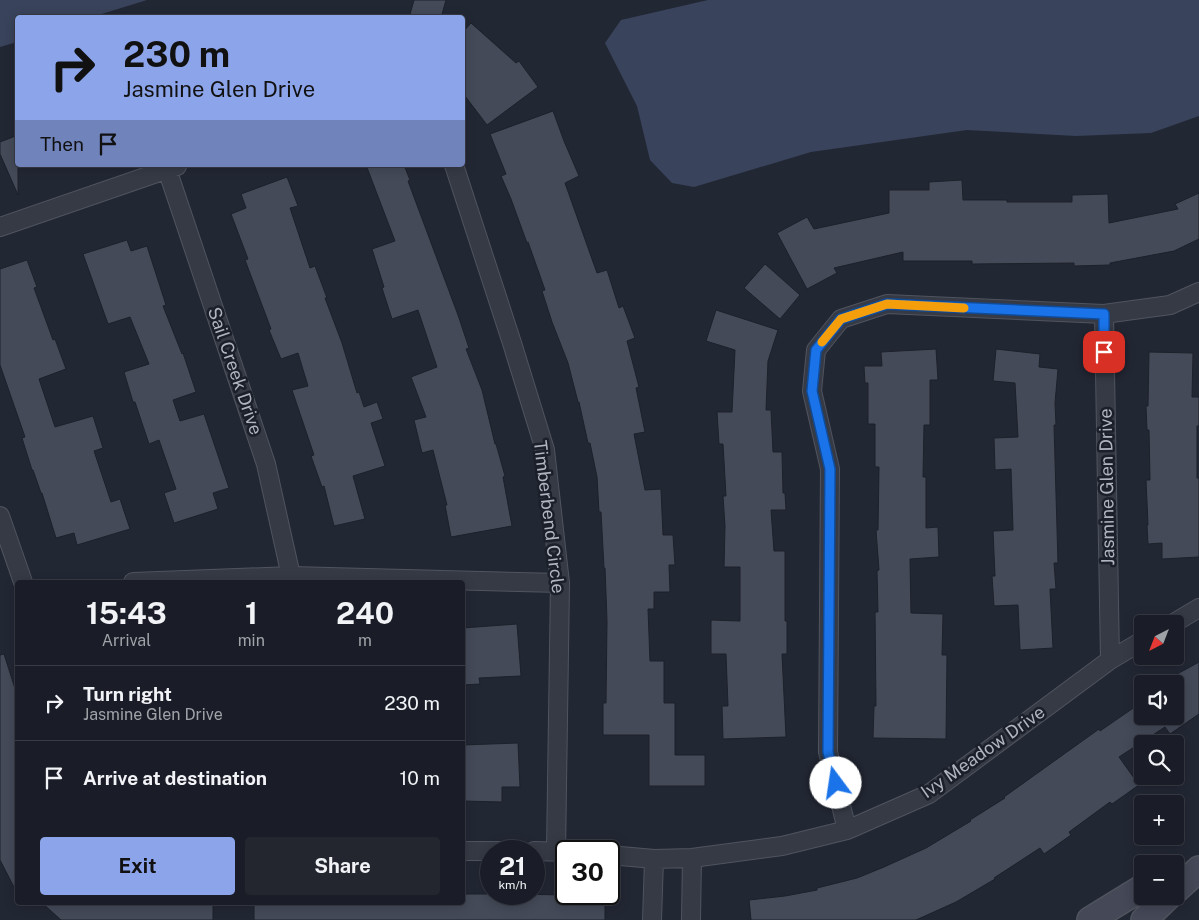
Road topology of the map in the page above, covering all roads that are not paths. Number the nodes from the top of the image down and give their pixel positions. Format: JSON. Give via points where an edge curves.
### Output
{"nodes":[{"id":1,"x":173,"y":167,"type":"edge"},
{"id":2,"x":455,"y":167,"type":"edge"},
{"id":3,"x":0,"y":227,"type":"edge"},
{"id":4,"x":1199,"y":292,"type":"edge"},
{"id":5,"x":1104,"y":314,"type":"junction"},
{"id":6,"x":0,"y":516,"type":"edge"},
{"id":7,"x":291,"y":576,"type":"junction"},
{"id":8,"x":21,"y":580,"type":"edge"},
{"id":9,"x":186,"y":580,"type":"edge"},
{"id":10,"x":426,"y":580,"type":"edge"},
{"id":11,"x":465,"y":581,"type":"edge"},
{"id":12,"x":560,"y":584,"type":"junction"},
{"id":13,"x":1199,"y":608,"type":"edge"},
{"id":14,"x":1184,"y":617,"type":"edge"},
{"id":15,"x":1134,"y":646,"type":"edge"},
{"id":16,"x":1110,"y":660,"type":"junction"},
{"id":17,"x":847,"y":830,"type":"junction"},
{"id":18,"x":561,"y":840,"type":"edge"},
{"id":19,"x":465,"y":851,"type":"edge"},
{"id":20,"x":480,"y":851,"type":"edge"},
{"id":21,"x":1199,"y":853,"type":"edge"},
{"id":22,"x":620,"y":857,"type":"edge"},
{"id":23,"x":692,"y":858,"type":"junction"},
{"id":24,"x":654,"y":859,"type":"junction"},
{"id":25,"x":1184,"y":862,"type":"edge"},
{"id":26,"x":1199,"y":868,"type":"edge"},
{"id":27,"x":1184,"y":882,"type":"edge"},
{"id":28,"x":1134,"y":893,"type":"edge"},
{"id":29,"x":1160,"y":905,"type":"edge"},
{"id":30,"x":652,"y":920,"type":"edge"},
{"id":31,"x":691,"y":920,"type":"edge"},
{"id":32,"x":1090,"y":920,"type":"edge"},
{"id":33,"x":1144,"y":920,"type":"edge"}],
"edges":[{"from":1,"to":3,"type":"street"},
{"from":1,"to":7,"type":"street","name":"Sail Creek Drive","via":[[266,464]]},
{"from":2,"to":12,"type":"street","name":"Timberbend Circle","via":[[545,450]]},
{"from":4,"to":5,"type":"street","via":[[1170,306]]},
{"from":5,"to":16,"type":"street","name":"Jasmine Glen Drive"},
{"from":5,"to":17,"type":"street","via":[[887,304],[841,319],[816,350],[812,391],[830,469],[828,752]]},
{"from":6,"to":8,"type":"street"},
{"from":7,"to":9,"type":"street"},
{"from":7,"to":10,"type":"street"},
{"from":11,"to":12,"type":"street"},
{"from":12,"to":18,"type":"street","name":"Timberbend Circle"},
{"from":13,"to":14,"type":"street"},
{"from":15,"to":16,"type":"street","name":"Ivy Meadow Drive"},
{"from":16,"to":17,"type":"street","name":"Ivy Meadow Drive","via":[[929,794]]},
{"from":17,"to":23,"type":"street","name":"Ivy Meadow Drive","via":[[782,846]]},
{"from":19,"to":20,"type":"street"},
{"from":21,"to":25,"type":"street"},
{"from":22,"to":24,"type":"street"},
{"from":23,"to":24,"type":"street"},
{"from":23,"to":31,"type":"street"},
{"from":24,"to":30,"type":"street"},
{"from":26,"to":27,"type":"street"},
{"from":28,"to":32,"type":"street"},
{"from":29,"to":33,"type":"street"}]}
